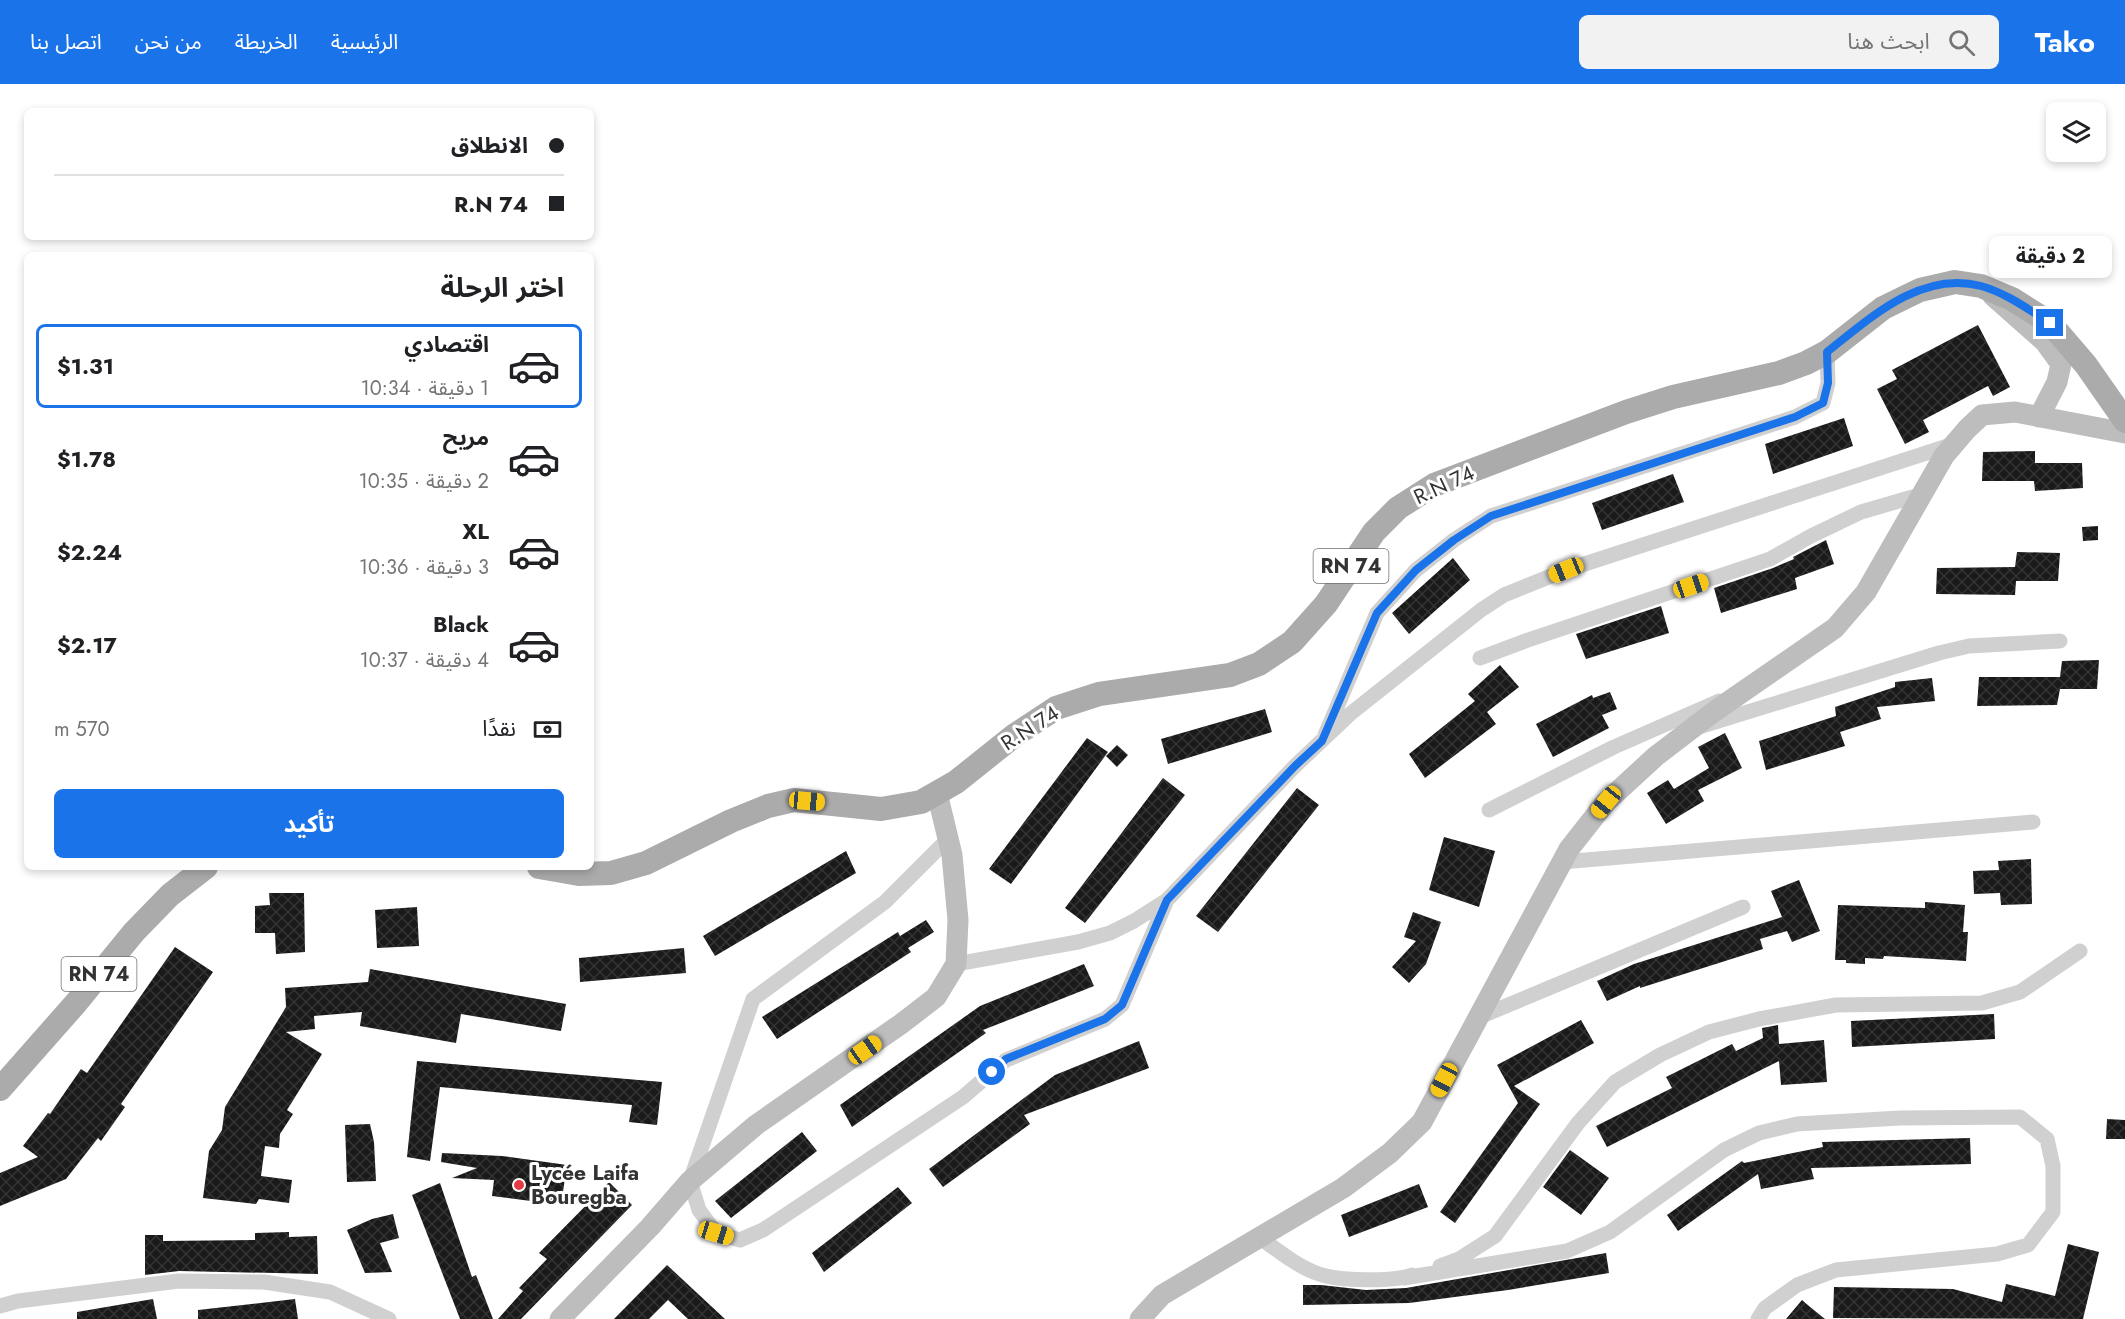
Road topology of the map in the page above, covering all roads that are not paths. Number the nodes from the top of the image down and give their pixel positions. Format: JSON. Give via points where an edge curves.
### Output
{"nodes":[{"id":1,"x":1981,"y":286,"type":"junction"},
{"id":2,"x":1827,"y":352,"type":"junction"},
{"id":3,"x":2039,"y":417,"type":"junction"},
{"id":4,"x":2125,"y":421,"type":"edge"},
{"id":5,"x":2125,"y":433,"type":"edge"},
{"id":6,"x":1954,"y":444,"type":"junction"},
{"id":7,"x":1923,"y":494,"type":"junction"},
{"id":8,"x":2060,"y":641,"type":"dead end"},
{"id":9,"x":1480,"y":658,"type":"dead end"},
{"id":10,"x":1748,"y":688,"type":"junction"},
{"id":11,"x":1692,"y":729,"type":"junction"},
{"id":12,"x":1322,"y":741,"type":"junction"},
{"id":13,"x":937,"y":793,"type":"junction"},
{"id":14,"x":1489,"y":810,"type":"dead end"},
{"id":15,"x":2033,"y":822,"type":"dead end"},
{"id":16,"x":948,"y":839,"type":"junction"},
{"id":17,"x":1562,"y":862,"type":"junction"},
{"id":18,"x":202,"y":870,"type":"edge"},
{"id":19,"x":556,"y":870,"type":"edge"},
{"id":20,"x":1167,"y":900,"type":"junction"},
{"id":21,"x":1743,"y":907,"type":"dead end"},
{"id":22,"x":2080,"y":951,"type":"dead end"},
{"id":23,"x":956,"y":964,"type":"junction"},
{"id":24,"x":1478,"y":1018,"type":"junction"},
{"id":25,"x":0,"y":1089,"type":"edge"},
{"id":26,"x":690,"y":1181,"type":"junction"},
{"id":27,"x":1259,"y":1237,"type":"junction"},
{"id":28,"x":1404,"y":1278,"type":"junction"},
{"id":29,"x":0,"y":1306,"type":"edge"},
{"id":30,"x":389,"y":1319,"type":"edge"},
{"id":31,"x":560,"y":1319,"type":"edge"},
{"id":32,"x":1140,"y":1319,"type":"edge"},
{"id":33,"x":1758,"y":1319,"type":"edge"}],
"edges":[{"from":1,"to":2,"type":"main road","name":"R.N 74","number":"RN 74","via":[[1955,282],[1920,290],[1882,308]]},
{"from":1,"to":3,"type":"street","via":[[2045,342],[2061,364],[2057,382]]},
{"from":1,"to":4,"type":"main road","name":"R.N 74","number":"RN 74","via":[[2012,299],[2050,323],[2086,365]]},
{"from":2,"to":12,"type":"street","via":[[1828,383],[1823,403],[1795,417],[1491,516],[1454,540],[1416,570],[1377,613]]},
{"from":2,"to":13,"type":"main road","name":"R.N 74","number":"RN 74","via":[[1779,373],[1626,412],[1434,485],[1398,508],[1374,532],[1326,604],[1292,642],[1259,664],[1230,675],[1099,694],[1056,708]]},
{"from":3,"to":5,"type":"street"},
{"from":3,"to":6,"type":"street","via":[[2015,412],[1982,415]]},
{"from":6,"to":7,"type":"street"},
{"from":6,"to":12,"type":"street","via":[[1566,570],[1504,595],[1350,714]]},
{"from":7,"to":9,"type":"street","via":[[1861,512],[1770,559]]},
{"from":7,"to":10,"type":"street","via":[[1866,592],[1835,628]]},
{"from":8,"to":11,"type":"street","via":[[1969,646],[1939,653]]},
{"from":10,"to":11,"type":"street"},
{"from":10,"to":14,"type":"street","via":[[1614,747]]},
{"from":11,"to":17,"type":"street","via":[[1606,802]]},
{"from":12,"to":20,"type":"street"},
{"from":13,"to":16,"type":"street"},
{"from":13,"to":19,"type":"main road","name":"R.N 74","number":"RN 74","via":[[921,802],[880,809],[794,800],[730,821],[646,863],[611,873]]},
{"from":15,"to":17,"type":"street"},
{"from":16,"to":23,"type":"street","via":[[958,920]]},
{"from":16,"to":26,"type":"street","via":[[885,902],[753,999]]},
{"from":17,"to":24,"type":"street"},
{"from":18,"to":25,"type":"main road","number":"RN 74","via":[[170,895],[134,932]]},
{"from":20,"to":23,"type":"street","via":[[1110,933]]},
{"from":20,"to":26,"type":"street","via":[[1122,1005],[1105,1019],[1006,1059],[963,1097],[763,1230],[740,1240],[716,1233],[699,1210]]},
{"from":21,"to":24,"type":"street"},
{"from":22,"to":28,"type":"street","via":[[2020,992],[1982,1003],[1836,1005],[1709,1032],[1660,1055],[1615,1082],[1578,1123],[1496,1236],[1459,1259]]},
{"from":23,"to":26,"type":"street","via":[[936,997],[756,1125]]},
{"from":24,"to":27,"type":"street","via":[[1422,1122],[1390,1153],[1343,1188]]},
{"from":26,"to":31,"type":"street"},
{"from":27,"to":28,"type":"street","via":[[1319,1275],[1358,1280]]},
{"from":27,"to":32,"type":"street","via":[[1162,1295]]},
{"from":28,"to":33,"type":"street","via":[[1567,1251],[1610,1232],[1724,1150],[1759,1133],[1809,1124],[1900,1118],[2020,1117],[2047,1139],[2053,1166],[2054,1212],[2028,1245],[1997,1254],[1836,1270],[1797,1285],[1765,1308]]},
{"from":29,"to":30,"type":"street","via":[[179,1281],[264,1282],[330,1292]]}]}
